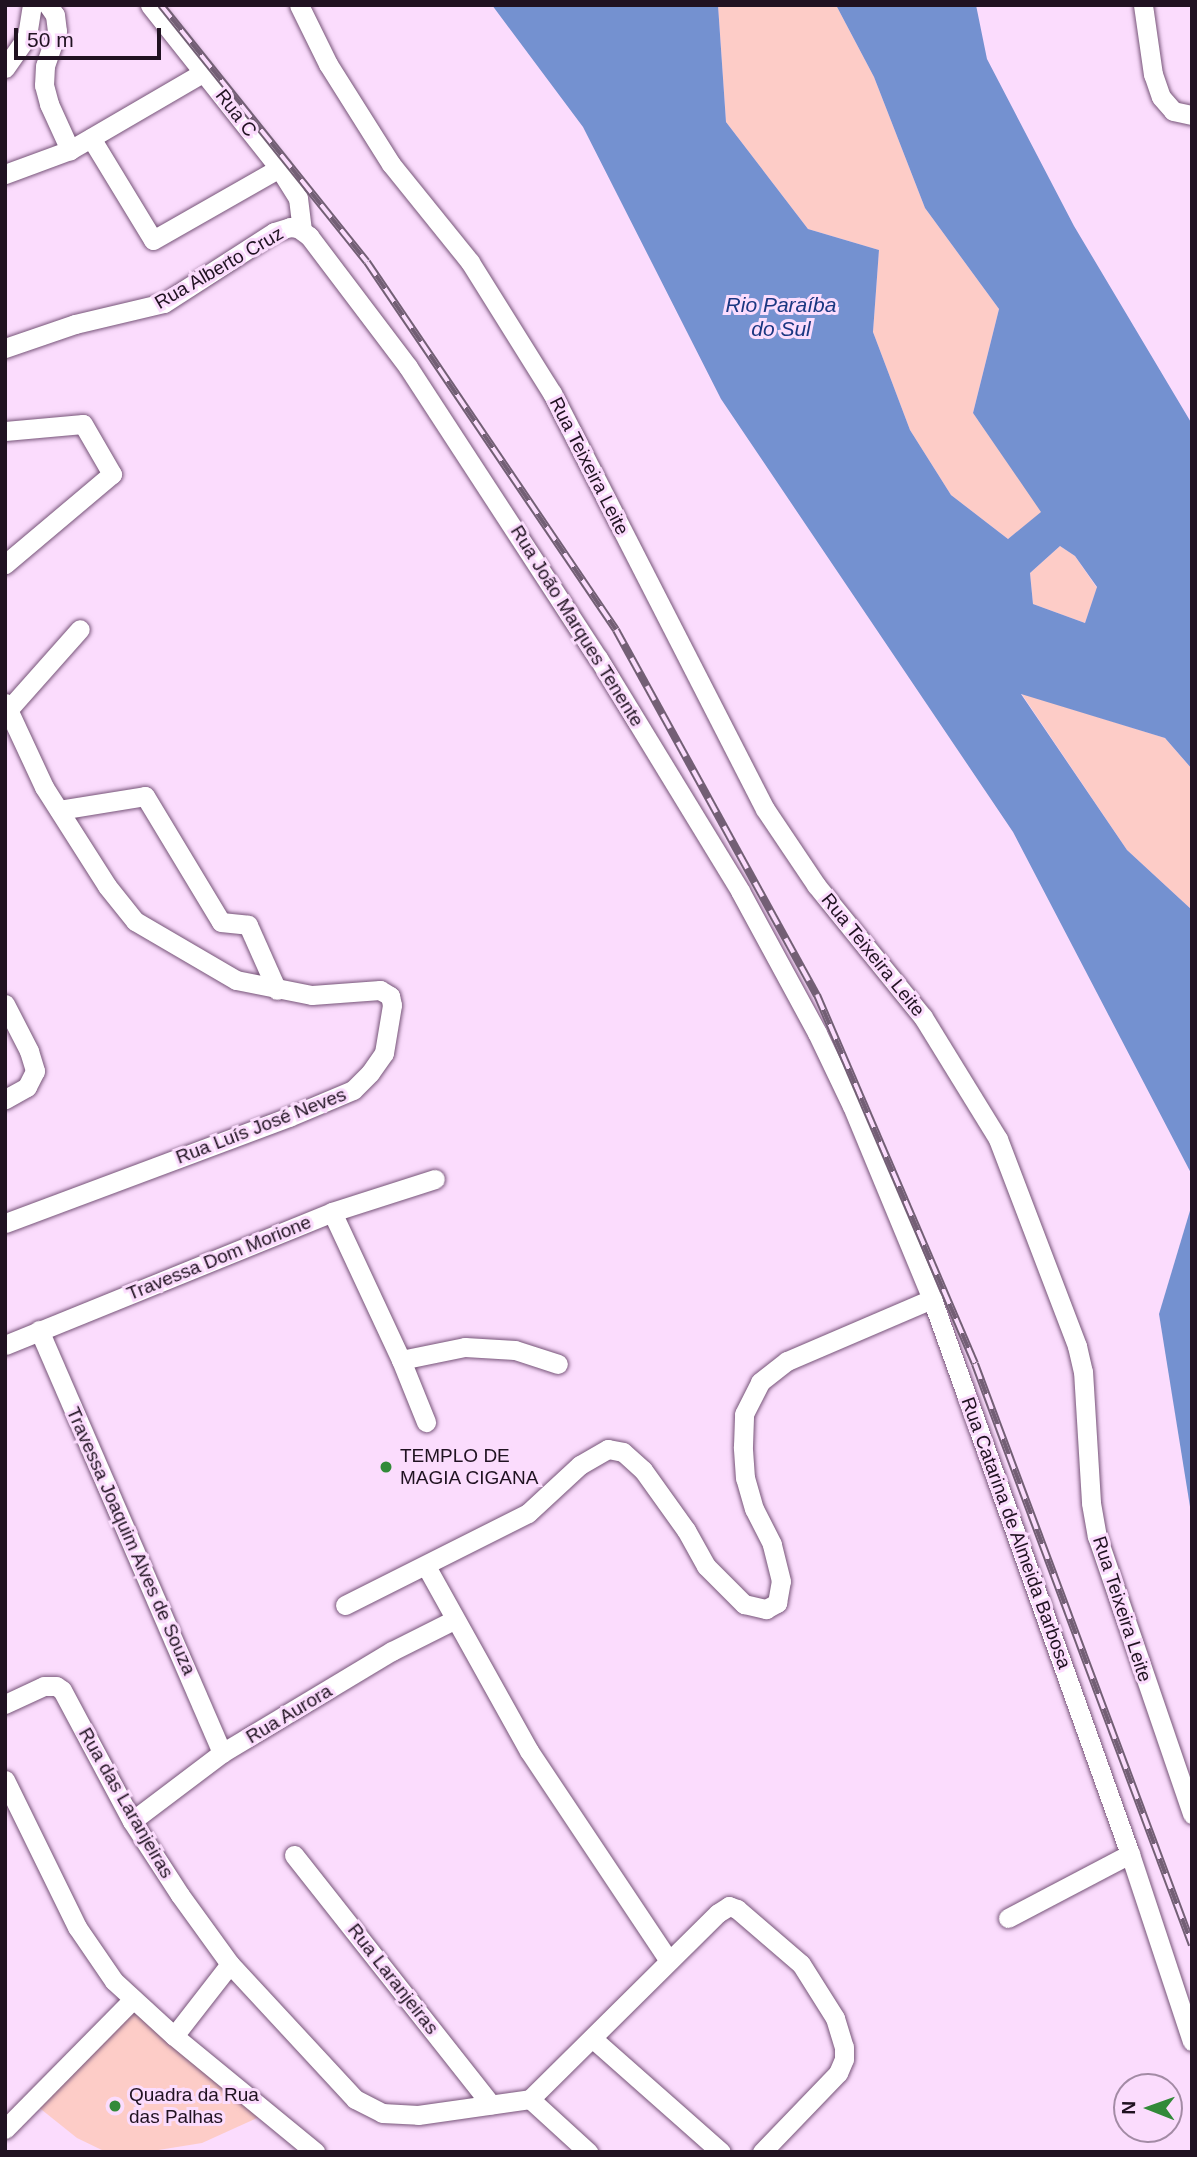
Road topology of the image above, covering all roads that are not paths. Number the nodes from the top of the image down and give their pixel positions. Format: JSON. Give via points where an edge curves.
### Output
{"nodes":[{"id":1,"x":32,"y":5,"type":"edge"},
{"id":2,"x":48,"y":5,"type":"edge"},
{"id":3,"x":150,"y":5,"type":"edge"},
{"id":4,"x":299,"y":5,"type":"edge"},
{"id":5,"x":1143,"y":5,"type":"edge"},
{"id":6,"x":5,"y":68,"type":"edge"},
{"id":7,"x":204,"y":72,"type":"junction"},
{"id":8,"x":1189,"y":116,"type":"edge"},
{"id":9,"x":91,"y":138,"type":"junction"},
{"id":10,"x":70,"y":150,"type":"junction"},
{"id":11,"x":279,"y":169,"type":"junction"},
{"id":12,"x":5,"y":174,"type":"edge"},
{"id":13,"x":306,"y":233,"type":"junction"},
{"id":14,"x":5,"y":348,"type":"edge"},
{"id":15,"x":5,"y":430,"type":"edge"},
{"id":16,"x":5,"y":564,"type":"edge"},
{"id":17,"x":80,"y":629,"type":"dead end"},
{"id":18,"x":7,"y":706,"type":"edge"},
{"id":19,"x":59,"y":810,"type":"junction"},
{"id":20,"x":277,"y":990,"type":"junction"},
{"id":21,"x":5,"y":1004,"type":"edge"},
{"id":22,"x":817,"y":1033,"type":"joint"},
{"id":23,"x":5,"y":1099,"type":"edge"},
{"id":24,"x":435,"y":1179,"type":"dead end"},
{"id":25,"x":332,"y":1212,"type":"junction"},
{"id":26,"x":5,"y":1223,"type":"edge"},
{"id":27,"x":932,"y":1299,"type":"junction"},
{"id":28,"x":39,"y":1331,"type":"junction"},
{"id":29,"x":5,"y":1345,"type":"edge"},
{"id":30,"x":401,"y":1360,"type":"junction"},
{"id":31,"x":558,"y":1364,"type":"dead end"},
{"id":32,"x":426,"y":1422,"type":"dead end"},
{"id":33,"x":426,"y":1566,"type":"junction"},
{"id":34,"x":345,"y":1605,"type":"dead end"},
{"id":35,"x":454,"y":1620,"type":"junction"},
{"id":36,"x":5,"y":1704,"type":"edge"},
{"id":37,"x":222,"y":1753,"type":"junction"},
{"id":38,"x":5,"y":1780,"type":"edge"},
{"id":39,"x":1192,"y":1814,"type":"edge"},
{"id":40,"x":132,"y":1821,"type":"junction"},
{"id":41,"x":1130,"y":1854,"type":"junction"},
{"id":42,"x":294,"y":1855,"type":"dead end"},
{"id":43,"x":1008,"y":1918,"type":"dead end"},
{"id":44,"x":669,"y":1961,"type":"junction"},
{"id":45,"x":230,"y":1964,"type":"junction"},
{"id":46,"x":132,"y":2000,"type":"junction"},
{"id":47,"x":174,"y":2036,"type":"junction"},
{"id":48,"x":592,"y":2038,"type":"junction"},
{"id":49,"x":1192,"y":2041,"type":"edge"},
{"id":50,"x":530,"y":2099,"type":"junction"},
{"id":51,"x":491,"y":2104,"type":"junction"},
{"id":52,"x":5,"y":2129,"type":"edge"},
{"id":53,"x":315,"y":2152,"type":"edge"},
{"id":54,"x":588,"y":2152,"type":"edge"},
{"id":55,"x":721,"y":2152,"type":"edge"},
{"id":56,"x":762,"y":2152,"type":"edge"}],
"edges":[{"from":1,"to":6,"type":"street","via":[[27,37]]},
{"from":2,"to":10,"type":"street","via":[[57,31],[44,85]]},
{"from":3,"to":7,"type":"street","name":"Rua C"},
{"from":4,"to":39,"type":"street","name":"Rua Teixeira Leite","via":[[328,64],[391,164],[470,262],[552,393],[765,809],[816,885],[923,1017],[998,1139],[1077,1346],[1097,1536]]},
{"from":5,"to":8,"type":"street","via":[[1161,97],[1173,111]]},
{"from":7,"to":9,"type":"street"},
{"from":7,"to":11,"type":"street","name":"Rua C"},
{"from":9,"to":10,"type":"street"},
{"from":9,"to":11,"type":"street","via":[[153,240]]},
{"from":10,"to":12,"type":"street"},
{"from":11,"to":13,"type":"street","name":"Rua C","via":[[299,198]]},
{"from":13,"to":14,"type":"street","name":"Rua Alberto Cruz","via":[[290,227],[274,232],[164,303],[75,324]]},
{"from":13,"to":22,"type":"street","name":"Rua João Marques Tenente","via":[[408,367],[598,658],[740,891]]},
{"from":15,"to":16,"type":"street","via":[[83,424],[112,474]]},
{"from":17,"to":18,"type":"street"},
{"from":18,"to":19,"type":"street","name":"Rua Luís José Neves"},
{"from":19,"to":20,"type":"street","name":"Rua Luís José Neves","via":[[135,921],[236,980]]},
{"from":19,"to":20,"type":"street","via":[[145,796],[221,922],[248,925]]},
{"from":20,"to":26,"type":"street","name":"Rua Luís José Neves","via":[[312,995],[380,990],[390,996],[392,1017],[384,1053],[353,1090]]},
{"from":21,"to":23,"type":"street","via":[[35,1071],[27,1087]]},
{"from":22,"to":27,"type":"street","name":"Rua Catarina de Almeida Barbosa","via":[[880,1167]]},
{"from":24,"to":25,"type":"street","name":"Travessa Dom Morione"},
{"from":25,"to":28,"type":"street","name":"Travessa Dom Morione"},
{"from":25,"to":30,"type":"street"},
{"from":27,"to":33,"type":"street","via":[[788,1361],[760,1382],[744,1413],[748,1488],[772,1544],[781,1581],[777,1603],[765,1609],[744,1604],[706,1566],[643,1470],[623,1452],[608,1449],[580,1465],[528,1513]]},
{"from":27,"to":41,"type":"street","name":"Rua Catarina de Almeida Barbosa"},
{"from":28,"to":29,"type":"street","name":"Travessa Dom Morione"},
{"from":28,"to":37,"type":"street","name":"Travessa Joaquim Alves de Souza"},
{"from":30,"to":31,"type":"street","via":[[465,1347],[515,1350]]},
{"from":30,"to":32,"type":"street"},
{"from":33,"to":34,"type":"street"},
{"from":33,"to":35,"type":"street"},
{"from":35,"to":37,"type":"street","name":"Rua Aurora","via":[[392,1651]]},
{"from":35,"to":44,"type":"street","via":[[529,1751]]},
{"from":36,"to":40,"type":"street","name":"Rua das Laranjeiras","via":[[44,1686],[62,1690]]},
{"from":37,"to":40,"type":"street","name":"Rua Aurora"},
{"from":38,"to":46,"type":"street","via":[[76,1927]]},
{"from":40,"to":45,"type":"street","name":"Rua das Laranjeiras"},
{"from":41,"to":43,"type":"street"},
{"from":41,"to":49,"type":"street","name":"Rua Catarina de Almeida Barbosa"},
{"from":42,"to":51,"type":"street","name":"Rua Laranjeiras"},
{"from":44,"to":48,"type":"street"},
{"from":44,"to":56,"type":"street","via":[[729,1906],[801,1964],[835,2018],[844,2047],[838,2073]]},
{"from":45,"to":47,"type":"street"},
{"from":45,"to":51,"type":"street","name":"Rua das Laranjeiras","via":[[342,2088],[370,2109],[418,2115]]},
{"from":46,"to":47,"type":"street"},
{"from":46,"to":52,"type":"street"},
{"from":47,"to":53,"type":"street"},
{"from":48,"to":50,"type":"street"},
{"from":48,"to":55,"type":"street"},
{"from":50,"to":51,"type":"street","name":"Rua das Laranjeiras"},
{"from":50,"to":54,"type":"street"}]}
